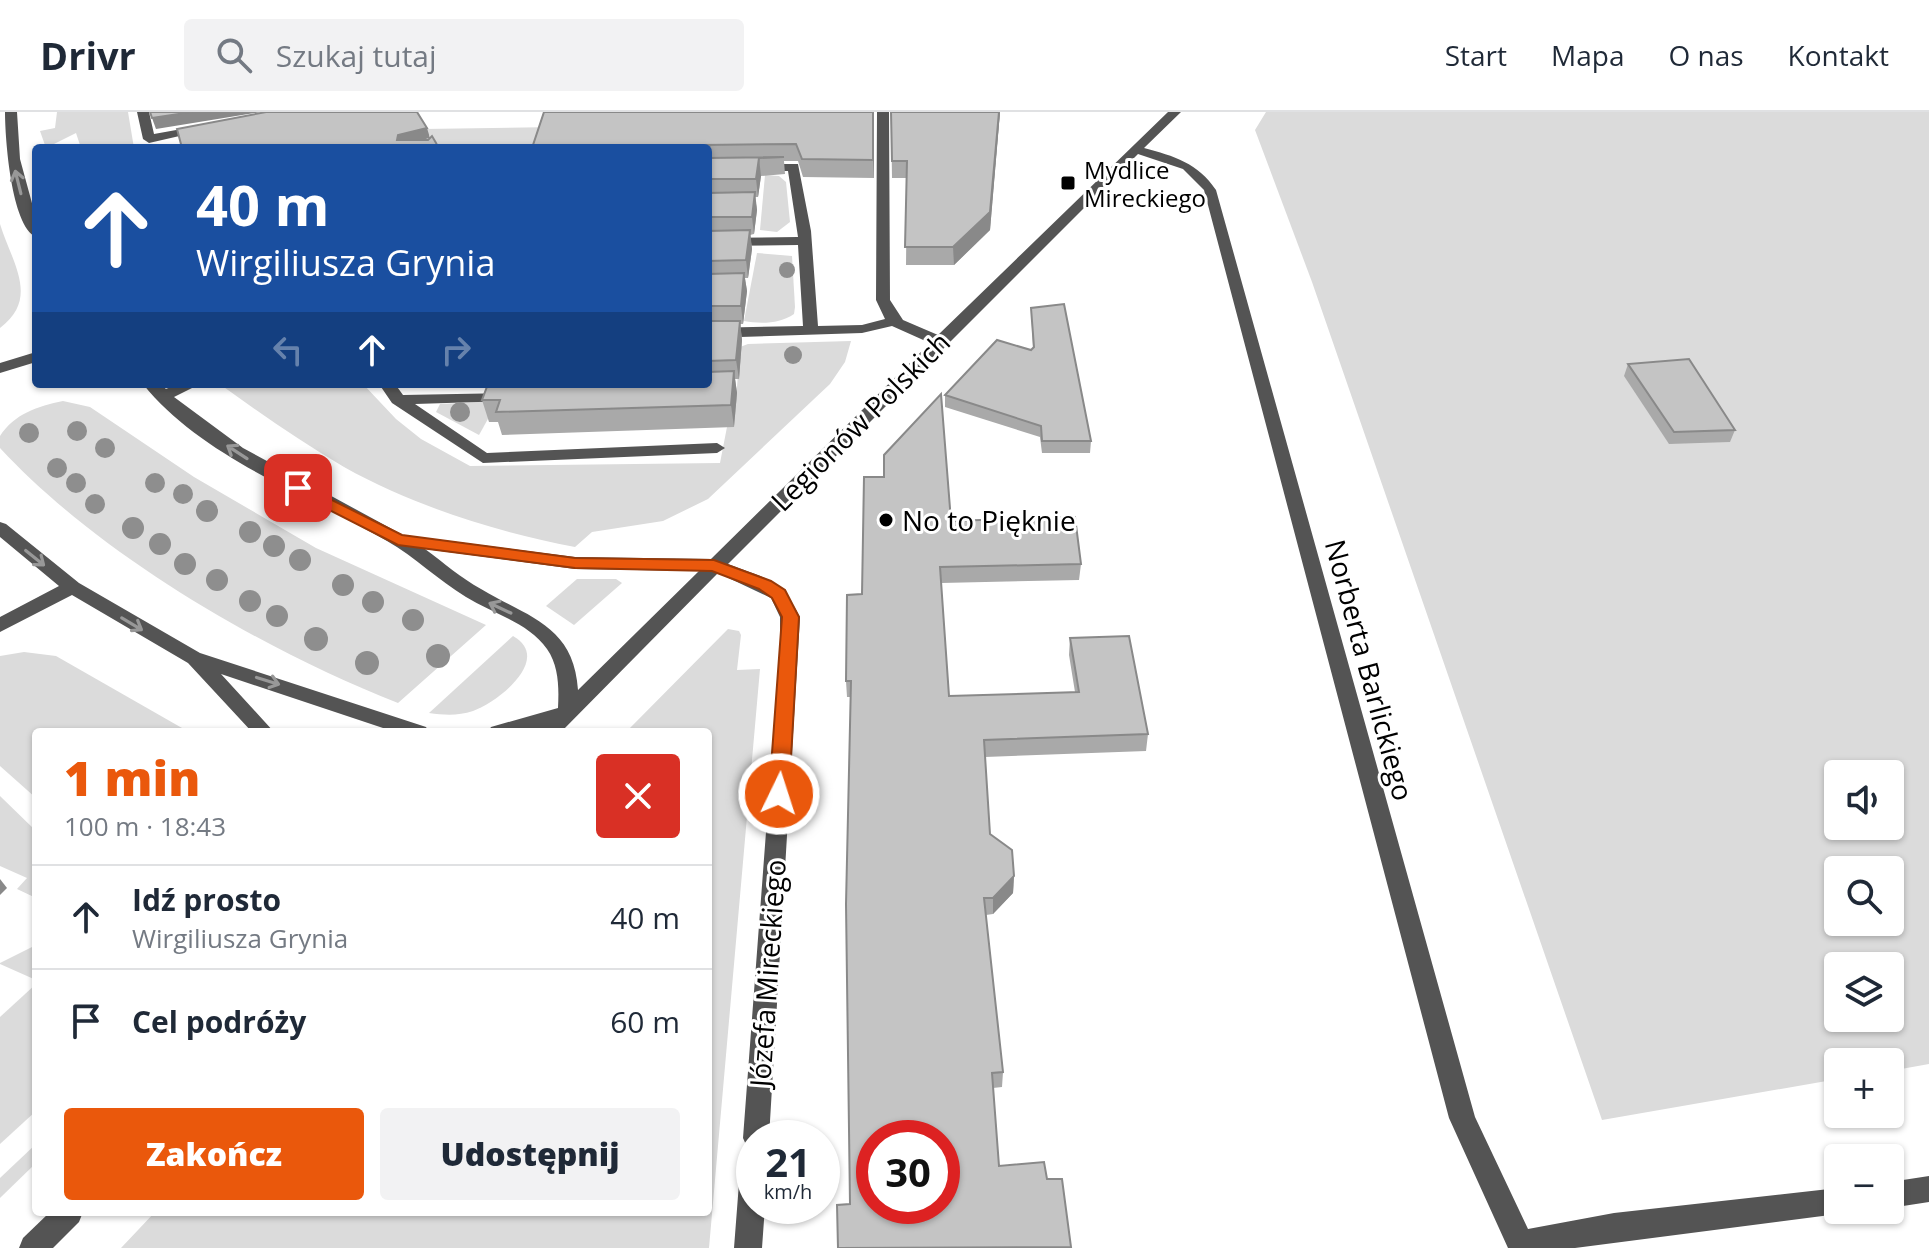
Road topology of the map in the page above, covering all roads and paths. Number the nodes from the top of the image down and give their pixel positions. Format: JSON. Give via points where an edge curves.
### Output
{"nodes":[{"id":1,"x":11,"y":112,"type":"edge"},
{"id":2,"x":143,"y":112,"type":"edge"},
{"id":3,"x":883,"y":112,"type":"edge"},
{"id":4,"x":1175,"y":112,"type":"edge"},
{"id":5,"x":224,"y":126,"type":"edge"},
{"id":6,"x":1134,"y":149,"type":"junction"},
{"id":7,"x":712,"y":168,"type":"edge"},
{"id":8,"x":32,"y":222,"type":"edge"},
{"id":9,"x":805,"y":241,"type":"junction"},
{"id":10,"x":712,"y":242,"type":"edge"},
{"id":11,"x":894,"y":321,"type":"junction"},
{"id":12,"x":811,"y":330,"type":"junction"},
{"id":13,"x":712,"y":333,"type":"edge"},
{"id":14,"x":941,"y":341,"type":"junction"},
{"id":15,"x":32,"y":358,"type":"edge"},
{"id":16,"x":0,"y":368,"type":"edge"},
{"id":17,"x":390,"y":388,"type":"edge"},
{"id":18,"x":157,"y":390,"type":"edge"},
{"id":19,"x":522,"y":395,"type":"edge"},
{"id":20,"x":398,"y":400,"type":"junction"},
{"id":21,"x":717,"y":448,"type":"dead end"},
{"id":22,"x":0,"y":528,"type":"edge"},
{"id":23,"x":398,"y":540,"type":"junction"},
{"id":24,"x":714,"y":565,"type":"junction"},
{"id":25,"x":72,"y":587,"type":"junction"},
{"id":26,"x":0,"y":625,"type":"edge"},
{"id":27,"x":193,"y":658,"type":"junction"},
{"id":28,"x":568,"y":712,"type":"junction"},
{"id":29,"x":260,"y":728,"type":"edge"},
{"id":30,"x":407,"y":728,"type":"edge"},
{"id":31,"x":512,"y":728,"type":"edge"},
{"id":32,"x":552,"y":728,"type":"edge"},
{"id":33,"x":757,"y":1120,"type":"edge"},
{"id":34,"x":1929,"y":1189,"type":"edge"},
{"id":35,"x":1904,"y":1193,"type":"edge"},
{"id":36,"x":1824,"y":1203,"type":"edge"},
{"id":37,"x":65,"y":1216,"type":"edge"},
{"id":38,"x":750,"y":1224,"type":"edge"},
{"id":39,"x":33,"y":1248,"type":"edge"},
{"id":40,"x":748,"y":1248,"type":"edge"}],
"edges":[{"from":8,"to":1,"type":"street","one_way":true,"via":[[12,157]]},
{"from":2,"to":5,"type":"street","via":[[149,139]]},
{"from":3,"to":11,"type":"street","via":[[883,300]]},
{"from":4,"to":6,"type":"street","name":"Legionów Polskich"},
{"from":6,"to":14,"type":"street","name":"Legionów Polskich"},
{"from":6,"to":36,"type":"street","name":"Norberta Barlickiego","via":[[1184,164],[1210,190],[1462,1118],[1521,1244],[1614,1227]]},
{"from":7,"to":9,"type":"street","via":[[794,167]]},
{"from":9,"to":10,"type":"street"},
{"from":9,"to":12,"type":"street"},
{"from":11,"to":12,"type":"street","via":[[862,329]]},
{"from":11,"to":14,"type":"street"},
{"from":12,"to":13,"type":"street"},
{"from":14,"to":24,"type":"street","name":"Legionów Polskich"},
{"from":15,"to":16,"type":"street"},
{"from":17,"to":20,"type":"street"},
{"from":23,"to":18,"type":"street","one_way":true,"via":[[270,473]]},
{"from":19,"to":20,"type":"street"},
{"from":20,"to":21,"type":"street","via":[[483,458]]},
{"from":22,"to":25,"type":"street","one_way":true},
{"from":23,"to":24,"type":"street","via":[[575,563]]},
{"from":28,"to":23,"type":"street","one_way":true,"via":[[570,678],[544,632],[467,589]]},
{"from":24,"to":28,"type":"street","name":"Legionów Polskich"},
{"from":24,"to":33,"type":"street","name":"Józefa Mireckiego","via":[[779,594],[790,617]]},
{"from":25,"to":26,"type":"street"},
{"from":25,"to":27,"type":"street","one_way":true},
{"from":27,"to":29,"type":"street"},
{"from":27,"to":30,"type":"street","one_way":true},
{"from":28,"to":31,"type":"street"},
{"from":28,"to":32,"type":"street","name":"Legionów Polskich"},
{"from":34,"to":35,"type":"street"},
{"from":37,"to":39,"type":"street"},
{"from":38,"to":40,"type":"street"}]}
